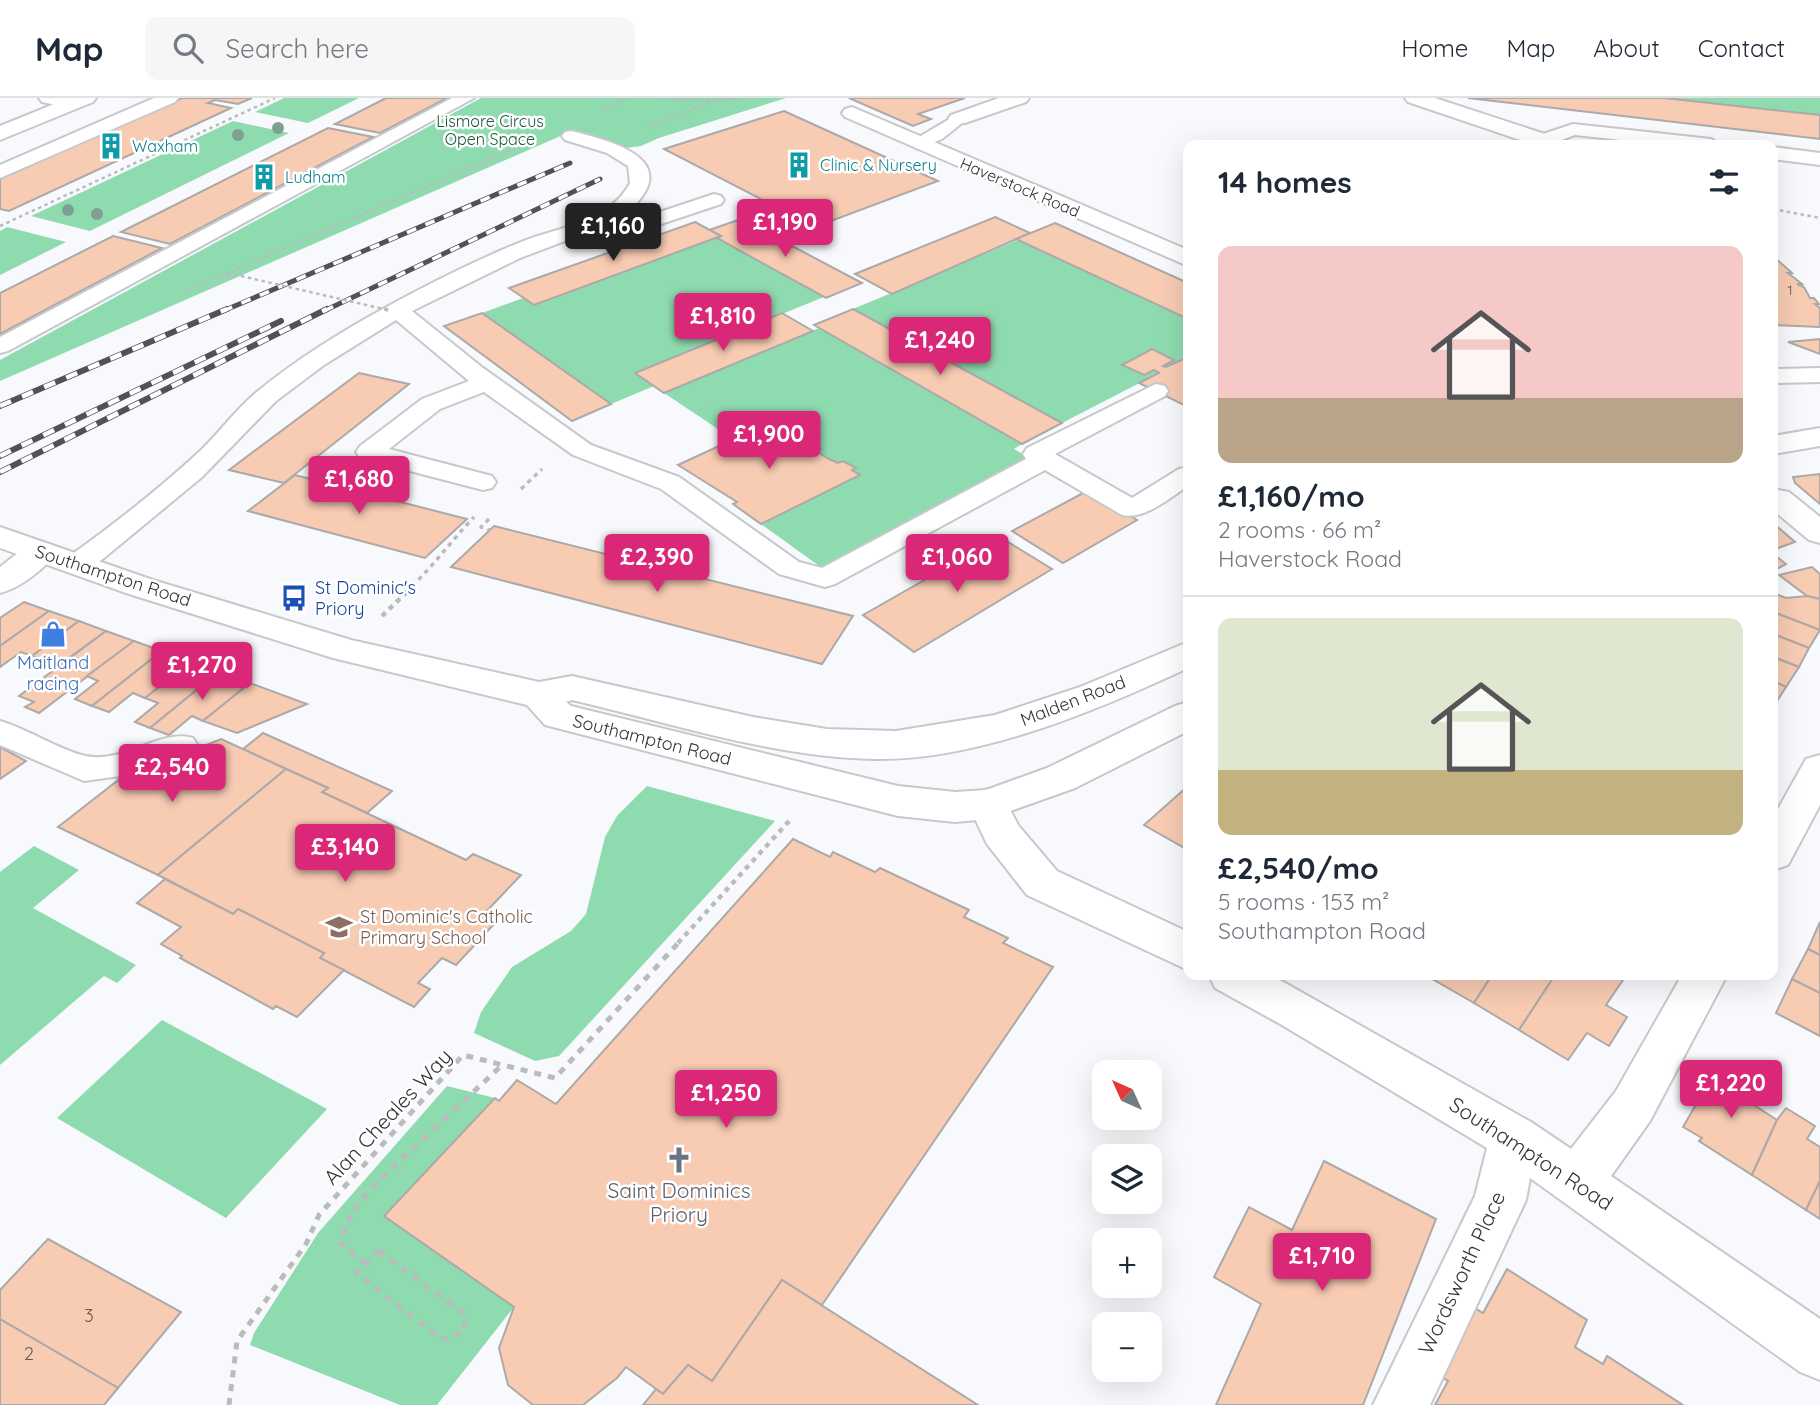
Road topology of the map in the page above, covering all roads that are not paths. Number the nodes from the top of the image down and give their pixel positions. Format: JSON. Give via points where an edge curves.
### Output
{"nodes":[{"id":1,"x":49,"y":98,"type":"edge"},
{"id":2,"x":169,"y":98,"type":"edge"},
{"id":3,"x":465,"y":98,"type":"edge"},
{"id":4,"x":1019,"y":98,"type":"edge"},
{"id":5,"x":1415,"y":98,"type":"edge"},
{"id":6,"x":79,"y":101,"type":"edge"},
{"id":7,"x":852,"y":113,"type":"dead end"},
{"id":8,"x":958,"y":119,"type":"joint"},
{"id":9,"x":0,"y":134,"type":"edge"},
{"id":10,"x":571,"y":136,"type":"dead end"},
{"id":11,"x":1539,"y":140,"type":"edge"},
{"id":12,"x":1553,"y":140,"type":"edge"},
{"id":13,"x":1668,"y":140,"type":"edge"},
{"id":14,"x":918,"y":143,"type":"junction"},
{"id":15,"x":1778,"y":154,"type":"edge"},
{"id":16,"x":1820,"y":159,"type":"edge"},
{"id":17,"x":0,"y":172,"type":"edge"},
{"id":18,"x":714,"y":200,"type":"dead end"},
{"id":19,"x":608,"y":217,"type":"junction"},
{"id":20,"x":1183,"y":257,"type":"edge"},
{"id":21,"x":392,"y":311,"type":"junction"},
{"id":22,"x":0,"y":346,"type":"edge"},
{"id":23,"x":1820,"y":375,"type":"edge"},
{"id":24,"x":1778,"y":376,"type":"edge"},
{"id":25,"x":487,"y":382,"type":"junction"},
{"id":26,"x":1156,"y":391,"type":"dead end"},
{"id":27,"x":1820,"y":438,"type":"edge"},
{"id":28,"x":1778,"y":444,"type":"edge"},
{"id":29,"x":1044,"y":460,"type":"junction"},
{"id":30,"x":1183,"y":478,"type":"edge"},
{"id":31,"x":483,"y":482,"type":"dead end"},
{"id":32,"x":1778,"y":499,"type":"dead end"},
{"id":33,"x":1820,"y":533,"type":"edge"},
{"id":34,"x":0,"y":537,"type":"edge"},
{"id":35,"x":40,"y":552,"type":"junction"},
{"id":36,"x":77,"y":564,"type":"junction"},
{"id":37,"x":0,"y":583,"type":"edge"},
{"id":38,"x":1183,"y":656,"type":"edge"},
{"id":39,"x":555,"y":692,"type":"junction"},
{"id":40,"x":1183,"y":717,"type":"edge"},
{"id":41,"x":0,"y":732,"type":"edge"},
{"id":42,"x":181,"y":746,"type":"dead end"},
{"id":43,"x":1820,"y":769,"type":"edge"},
{"id":44,"x":988,"y":804,"type":"junction"},
{"id":45,"x":1778,"y":845,"type":"edge"},
{"id":46,"x":1183,"y":950,"type":"edge"},
{"id":47,"x":1240,"y":980,"type":"edge"},
{"id":48,"x":1702,"y":980,"type":"edge"},
{"id":49,"x":1514,"y":1138,"type":"junction"},
{"id":50,"x":1577,"y":1182,"type":"junction"},
{"id":51,"x":1820,"y":1352,"type":"edge"},
{"id":52,"x":1401,"y":1405,"type":"edge"}],
"edges":[{"from":1,"to":6,"type":"street"},
{"from":2,"to":17,"type":"lane"},
{"from":3,"to":22,"type":"lane"},
{"from":4,"to":8,"type":"street"},
{"from":5,"to":11,"type":"street"},
{"from":6,"to":9,"type":"street"},
{"from":7,"to":14,"type":"street","name":"Haverstock Road"},
{"from":8,"to":14,"type":"lane"},
{"from":10,"to":19,"type":"lane","via":[[635,162],[641,176],[631,197]]},
{"from":12,"to":13,"type":"lane","via":[[1573,129]]},
{"from":14,"to":20,"type":"street","name":"Haverstock Road"},
{"from":15,"to":16,"type":"lane"},
{"from":18,"to":19,"type":"lane","via":[[639,226]]},
{"from":19,"to":21,"type":"lane","via":[[476,270]]},
{"from":21,"to":25,"type":"lane","via":[[411,319]]},
{"from":21,"to":36,"type":"lane","via":[[268,396],[179,484]]},
{"from":23,"to":24,"type":"lane"},
{"from":25,"to":29,"type":"lane","via":[[582,450],[670,483],[789,568],[825,578]]},
{"from":25,"to":31,"type":"lane","via":[[431,404],[369,452]]},
{"from":26,"to":29,"type":"lane","via":[[1036,454]]},
{"from":27,"to":28,"type":"street"},
{"from":29,"to":30,"type":"lane","via":[[1132,509]]},
{"from":32,"to":33,"type":"street"},
{"from":34,"to":35,"type":"street","name":"Southampton Road"},
{"from":35,"to":36,"type":"street","name":"Southampton Road"},
{"from":35,"to":37,"type":"street"},
{"from":36,"to":39,"type":"street","name":"Southampton Road","via":[[346,650]]},
{"from":38,"to":39,"type":"street","name":"Malden Road","via":[[1002,728],[866,746],[755,731],[646,705]]},
{"from":39,"to":44,"type":"street","name":"Southampton Road","via":[[558,716],[898,801],[955,807]]},
{"from":40,"to":44,"type":"street","via":[[1061,778]]},
{"from":41,"to":42,"type":"lane","via":[[84,769],[130,765]]},
{"from":43,"to":45,"type":"street"},
{"from":44,"to":46,"type":"street","via":[[1001,833],[1041,883]]},
{"from":47,"to":49,"type":"street","name":"Southampton Road"},
{"from":48,"to":50,"type":"street","via":[[1633,1106]]},
{"from":49,"to":50,"type":"street","name":"Southampton Road"},
{"from":49,"to":52,"type":"street","name":"Wordsworth Place","via":[[1500,1200]]},
{"from":50,"to":51,"type":"street","name":"Southampton Road"}]}
